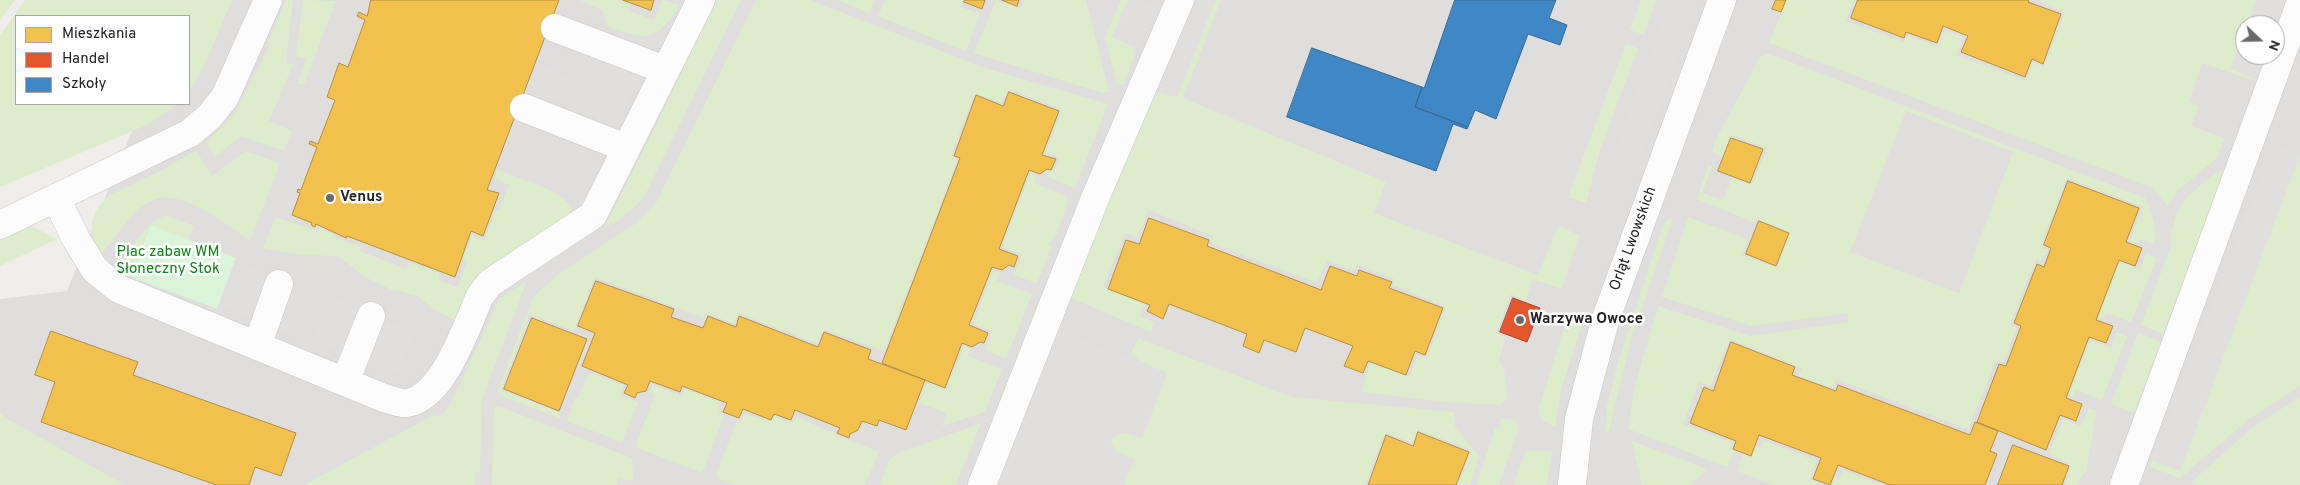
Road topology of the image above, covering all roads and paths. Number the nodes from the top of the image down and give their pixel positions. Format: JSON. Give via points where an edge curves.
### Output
{"nodes":[{"id":1,"x":268,"y":0,"type":"edge"},
{"id":2,"x":701,"y":0,"type":"edge"},
{"id":3,"x":1180,"y":0,"type":"edge"},
{"id":4,"x":1722,"y":0,"type":"edge"},
{"id":5,"x":2300,"y":4,"type":"edge"},
{"id":6,"x":555,"y":28,"type":"dead end"},
{"id":7,"x":665,"y":70,"type":"junction"},
{"id":8,"x":524,"y":108,"type":"dead end"},
{"id":9,"x":626,"y":148,"type":"junction"},
{"id":10,"x":56,"y":198,"type":"junction"},
{"id":11,"x":0,"y":225,"type":"edge"},
{"id":12,"x":279,"y":284,"type":"dead end"},
{"id":13,"x":371,"y":316,"type":"dead end"},
{"id":14,"x":257,"y":346,"type":"junction"},
{"id":15,"x":345,"y":382,"type":"junction"},
{"id":16,"x":982,"y":485,"type":"edge"},
{"id":17,"x":1572,"y":485,"type":"edge"},
{"id":18,"x":2124,"y":485,"type":"edge"}],
"edges":[{"from":1,"to":10,"type":"street","via":[[225,97],[210,116],[190,133]]},
{"from":2,"to":7,"type":"street"},
{"from":3,"to":16,"type":"street","via":[[1096,196]]},
{"from":4,"to":17,"type":"street","name":"Orląt Lwowskich","via":[[1606,321],[1579,419]]},
{"from":5,"to":18,"type":"street"},
{"from":6,"to":7,"type":"street"},
{"from":7,"to":9,"type":"street"},
{"from":8,"to":9,"type":"street"},
{"from":9,"to":15,"type":"street","via":[[593,215],[490,283],[480,296],[439,383],[422,398],[405,404]]},
{"from":10,"to":11,"type":"street"},
{"from":10,"to":14,"type":"street","via":[[95,270],[119,289]]},
{"from":12,"to":14,"type":"street"},
{"from":13,"to":15,"type":"street"},
{"from":14,"to":15,"type":"street"}]}
